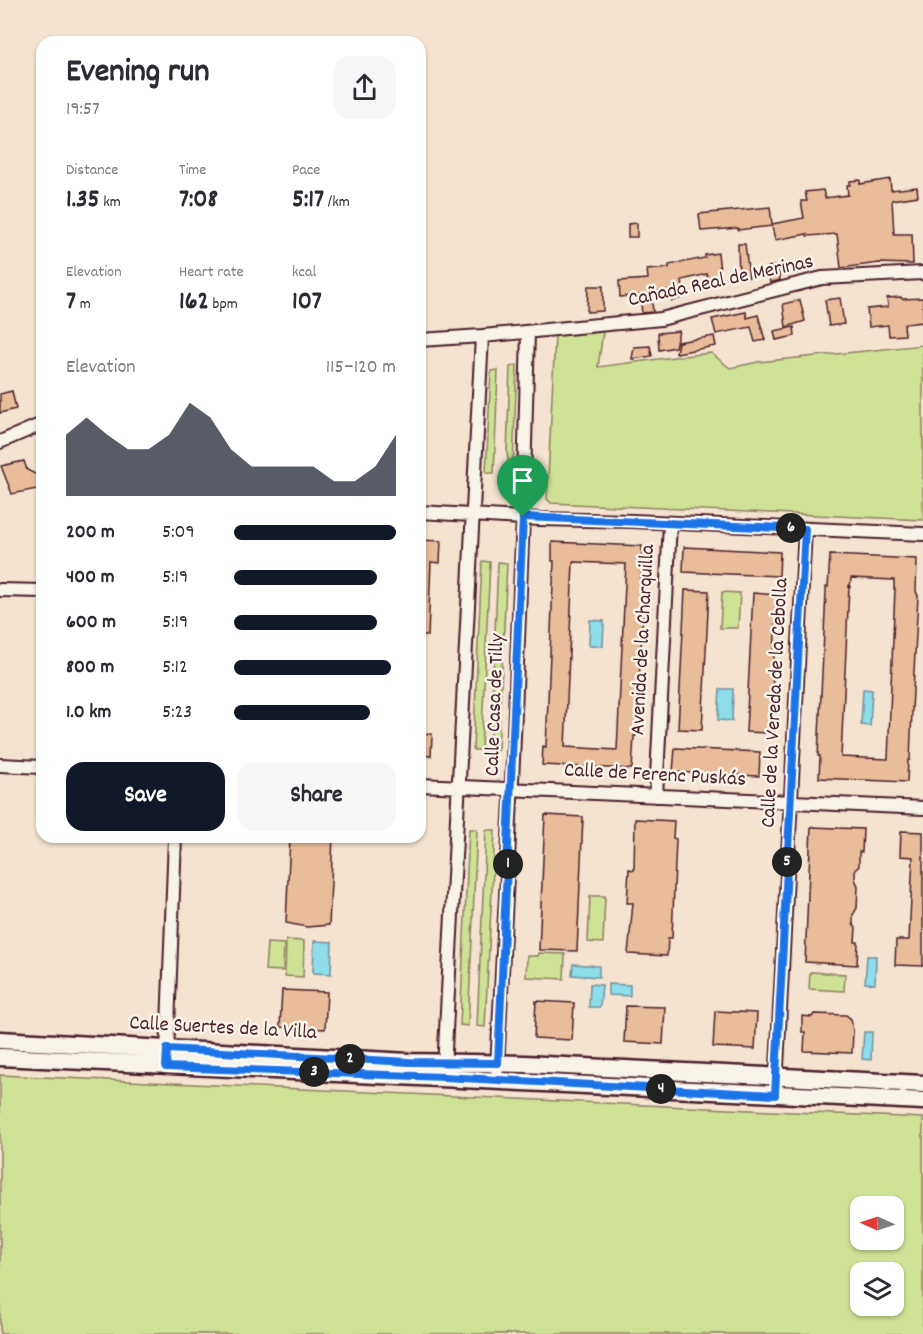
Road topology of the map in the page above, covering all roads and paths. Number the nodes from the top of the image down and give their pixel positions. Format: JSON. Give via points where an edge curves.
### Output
{"nodes":[{"id":1,"x":923,"y":273,"type":"edge"},
{"id":2,"x":528,"y":332,"type":"junction"},
{"id":3,"x":482,"y":336,"type":"junction"},
{"id":4,"x":426,"y":340,"type":"edge"},
{"id":5,"x":36,"y":426,"type":"edge"},
{"id":6,"x":0,"y":442,"type":"edge"},
{"id":7,"x":426,"y":512,"type":"edge"},
{"id":8,"x":472,"y":514,"type":"junction"},
{"id":9,"x":523,"y":517,"type":"junction"},
{"id":10,"x":670,"y":523,"type":"junction"},
{"id":11,"x":805,"y":529,"type":"junction"},
{"id":12,"x":923,"y":534,"type":"edge"},
{"id":13,"x":0,"y":590,"type":"edge"},
{"id":14,"x":36,"y":591,"type":"edge"},
{"id":15,"x":0,"y":765,"type":"edge"},
{"id":16,"x":36,"y":767,"type":"edge"},
{"id":17,"x":426,"y":785,"type":"edge"},
{"id":18,"x":458,"y":787,"type":"junction"},
{"id":19,"x":512,"y":790,"type":"junction"},
{"id":20,"x":656,"y":796,"type":"junction"},
{"id":21,"x":790,"y":803,"type":"junction"},
{"id":22,"x":923,"y":808,"type":"edge"},
{"id":23,"x":175,"y":843,"type":"edge"},
{"id":24,"x":0,"y":1040,"type":"edge"},
{"id":25,"x":167,"y":1049,"type":"junction"},
{"id":26,"x":0,"y":1057,"type":"edge"},
{"id":27,"x":498,"y":1063,"type":"junction"},
{"id":28,"x":166,"y":1067,"type":"junction"},
{"id":29,"x":444,"y":1069,"type":"junction"},
{"id":30,"x":776,"y":1077,"type":"junction"},
{"id":31,"x":497,"y":1080,"type":"junction"},
{"id":32,"x":923,"y":1084,"type":"edge"},
{"id":33,"x":775,"y":1095,"type":"junction"},
{"id":34,"x":923,"y":1101,"type":"edge"}],
"edges":[{"from":1,"to":2,"type":"street","name":"Cañada Real de Merinas","via":[[822,278],[661,319]]},
{"from":2,"to":3,"type":"street","name":"Cañada Real de Merinas"},
{"from":2,"to":9,"type":"street","name":"Calle Casa de Tilly"},
{"from":3,"to":4,"type":"street","name":"Cañada Real de Merinas"},
{"from":3,"to":8,"type":"street","name":"Calle Casa de Tilly"},
{"from":5,"to":6,"type":"street"},
{"from":7,"to":8,"type":"street"},
{"from":8,"to":9,"type":"street"},
{"from":8,"to":18,"type":"street","name":"Calle Casa de Tilly"},
{"from":9,"to":10,"type":"street"},
{"from":9,"to":19,"type":"street","name":"Calle Casa de Tilly"},
{"from":10,"to":11,"type":"street"},
{"from":10,"to":20,"type":"street","name":"Avenida de la Charquilla"},
{"from":11,"to":12,"type":"street"},
{"from":11,"to":21,"type":"street","name":"Calle de la Vereda de la Cebolla"},
{"from":13,"to":14,"type":"street"},
{"from":15,"to":16,"type":"street"},
{"from":17,"to":18,"type":"street","name":"Calle de Ferenc Puskás"},
{"from":18,"to":19,"type":"street","name":"Calle de Ferenc Puskás"},
{"from":18,"to":29,"type":"street","name":"Calle Casa de Tilly"},
{"from":19,"to":20,"type":"street","name":"Calle de Ferenc Puskás"},
{"from":19,"to":27,"type":"street","name":"Calle Casa de Tilly"},
{"from":20,"to":21,"type":"street","name":"Calle de Ferenc Puskás"},
{"from":21,"to":22,"type":"street","name":"Calle de Ferenc Puskás"},
{"from":21,"to":30,"type":"street","name":"Calle de la Vereda de la Cebolla"},
{"from":23,"to":25,"type":"street"},
{"from":24,"to":25,"type":"main road","name":"Calle Suertes de la Villa"},
{"from":25,"to":28,"type":"street"},
{"from":25,"to":29,"type":"main road","name":"Calle Suertes de la Villa","via":[[409,1062]]},
{"from":26,"to":28,"type":"main road","name":"Calle Suertes de la Villa"},
{"from":27,"to":29,"type":"main road"},
{"from":27,"to":30,"type":"main road"},
{"from":27,"to":31,"type":"street","name":"Calle Casa de Tilly"},
{"from":28,"to":29,"type":"main road","name":"Calle Suertes de la Villa"},
{"from":29,"to":31,"type":"main road"},
{"from":30,"to":32,"type":"main road"},
{"from":30,"to":33,"type":"street","name":"Calle de la Vereda de la Cebolla"},
{"from":31,"to":33,"type":"main road"},
{"from":33,"to":34,"type":"main road"}]}
